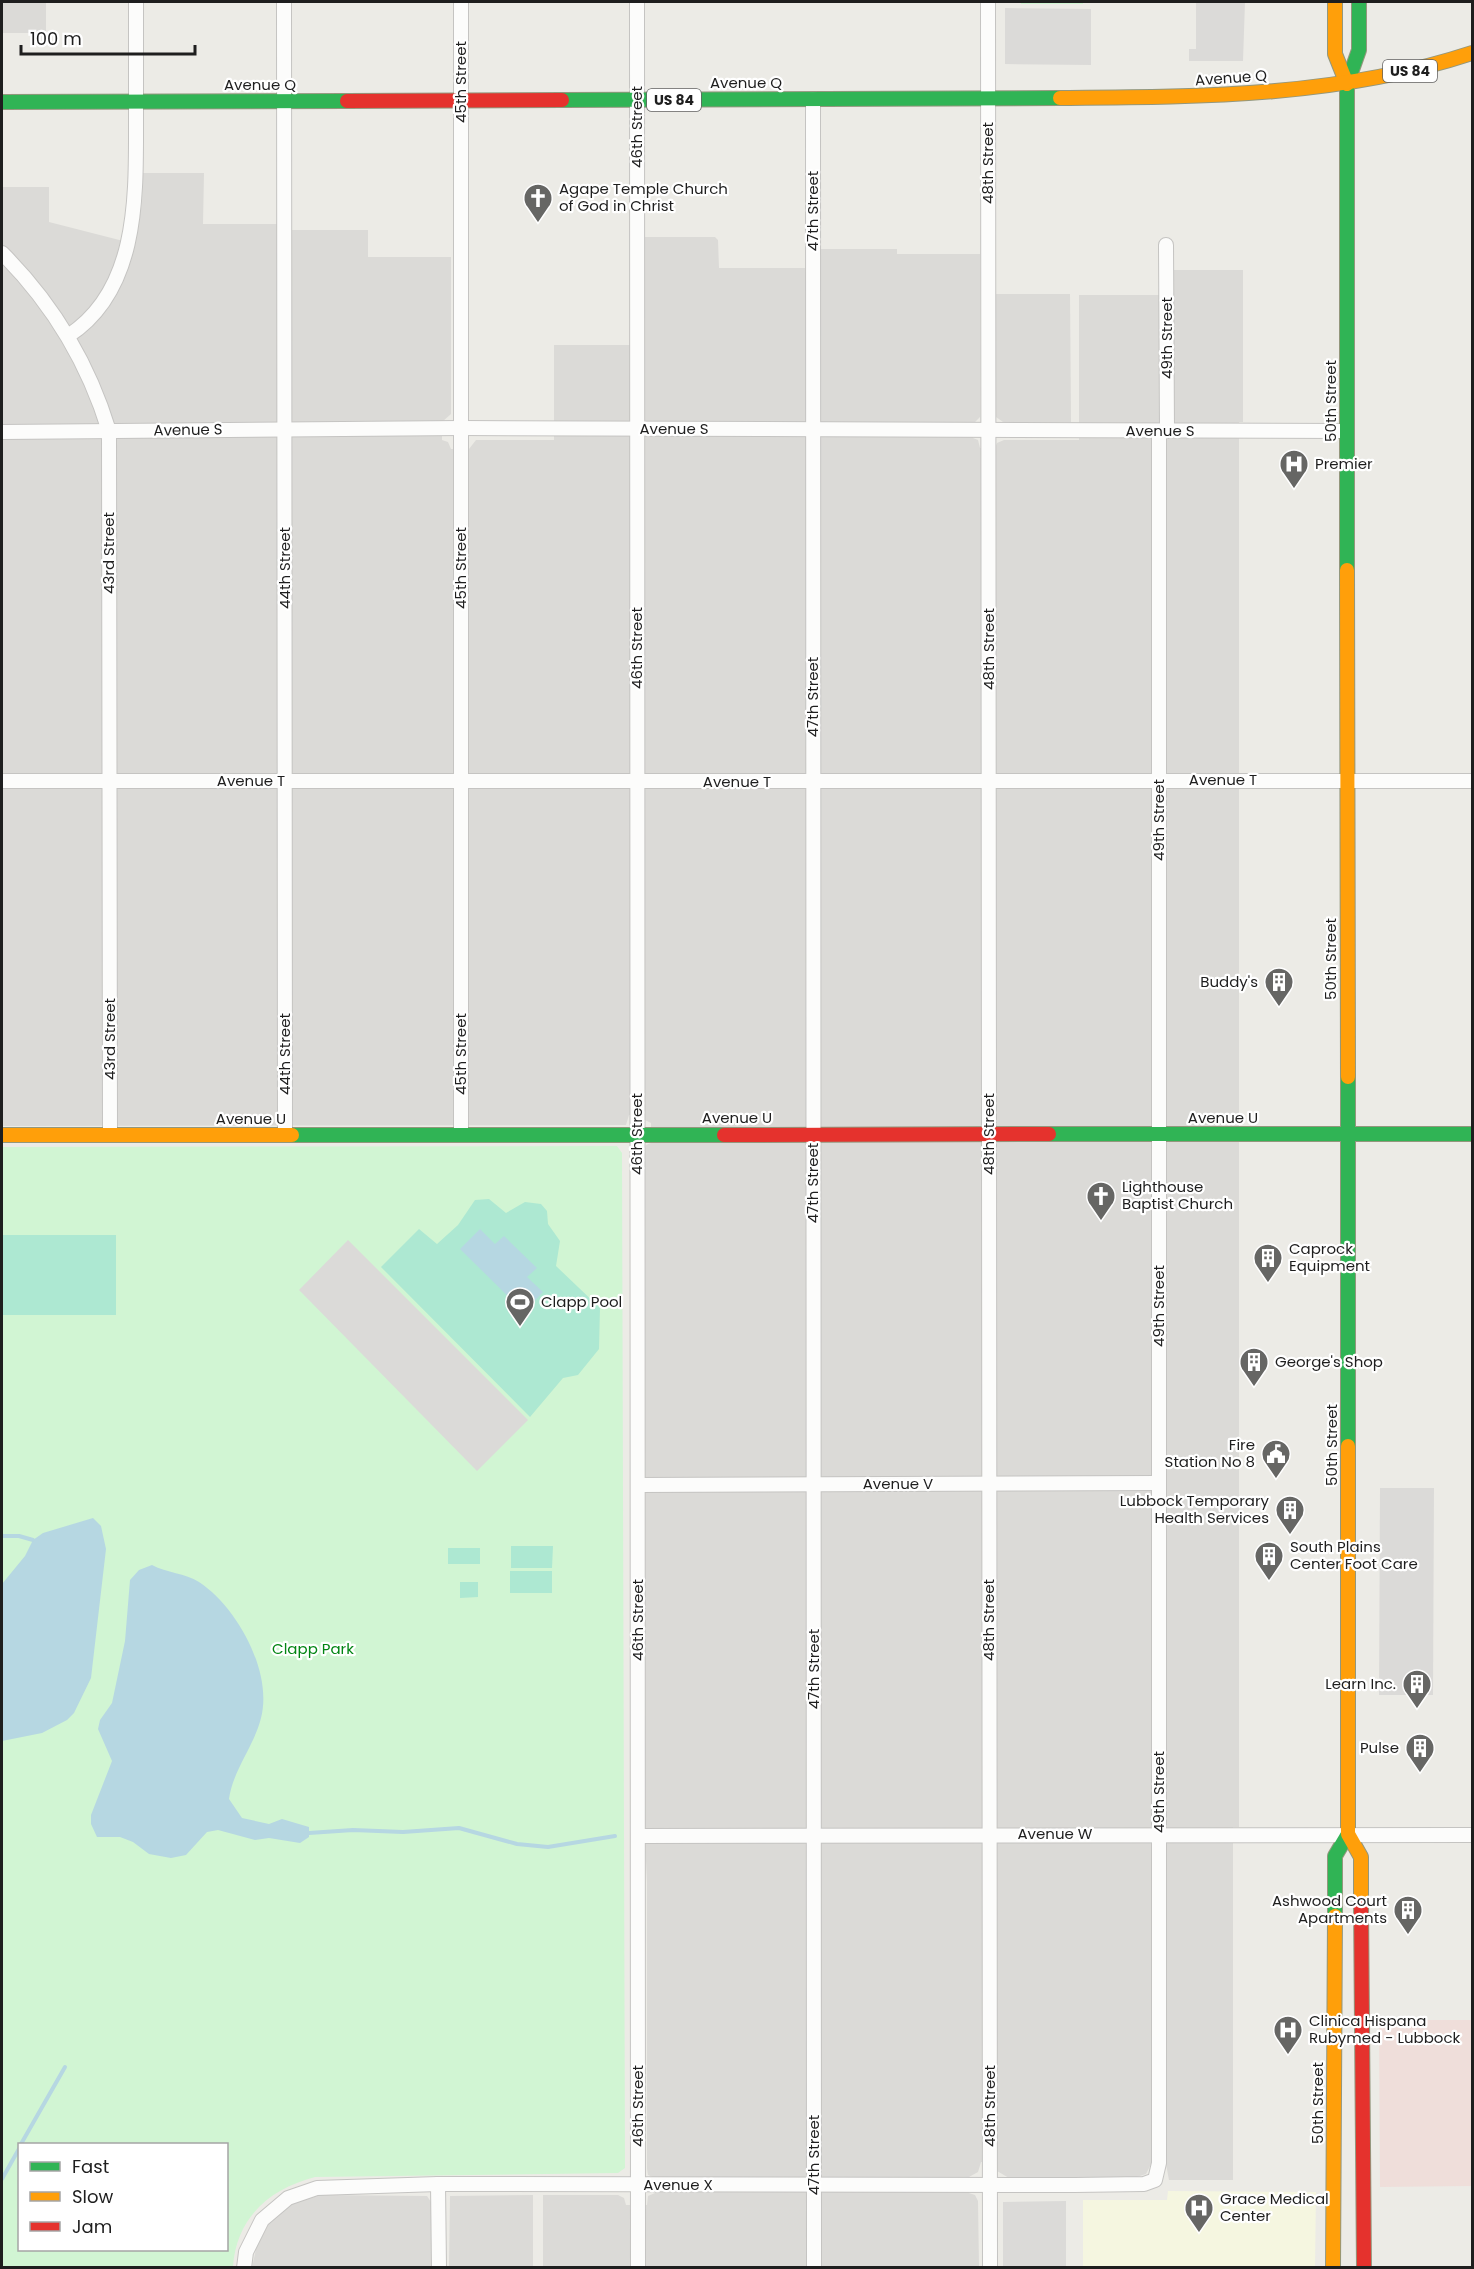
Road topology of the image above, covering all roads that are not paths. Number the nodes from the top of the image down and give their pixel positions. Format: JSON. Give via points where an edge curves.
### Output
{"nodes":[{"id":1,"x":136,"y":2,"type":"edge"},
{"id":2,"x":284,"y":2,"type":"edge"},
{"id":3,"x":460,"y":2,"type":"edge"},
{"id":4,"x":637,"y":2,"type":"edge"},
{"id":5,"x":988,"y":2,"type":"edge"},
{"id":6,"x":1335,"y":2,"type":"edge"},
{"id":7,"x":1359,"y":2,"type":"edge"},
{"id":8,"x":1473,"y":53,"type":"edge"},
{"id":9,"x":1347,"y":84,"type":"junction"},
{"id":10,"x":988,"y":98,"type":"junction"},
{"id":11,"x":813,"y":99,"type":"junction"},
{"id":12,"x":637,"y":100,"type":"junction"},
{"id":13,"x":284,"y":101,"type":"junction"},
{"id":14,"x":461,"y":101,"type":"junction"},
{"id":15,"x":2,"y":102,"type":"edge"},
{"id":16,"x":136,"y":102,"type":"junction"},
{"id":17,"x":1166,"y":245,"type":"dead end"},
{"id":18,"x":2,"y":253,"type":"edge"},
{"id":19,"x":68,"y":336,"type":"junction"},
{"id":20,"x":285,"y":428,"type":"junction"},
{"id":21,"x":461,"y":428,"type":"junction"},
{"id":22,"x":637,"y":429,"type":"junction"},
{"id":23,"x":989,"y":429,"type":"junction"},
{"id":24,"x":813,"y":430,"type":"junction"},
{"id":25,"x":109,"y":431,"type":"junction"},
{"id":26,"x":1163,"y":431,"type":"junction"},
{"id":27,"x":1347,"y":431,"type":"junction"},
{"id":28,"x":2,"y":432,"type":"edge"},
{"id":29,"x":2,"y":781,"type":"edge"},
{"id":30,"x":110,"y":781,"type":"junction"},
{"id":31,"x":989,"y":781,"type":"junction"},
{"id":32,"x":1159,"y":781,"type":"junction"},
{"id":33,"x":1347,"y":781,"type":"junction"},
{"id":34,"x":1473,"y":781,"type":"edge"},
{"id":35,"x":285,"y":782,"type":"junction"},
{"id":36,"x":461,"y":782,"type":"junction"},
{"id":37,"x":813,"y":782,"type":"junction"},
{"id":38,"x":637,"y":783,"type":"junction"},
{"id":39,"x":989,"y":1134,"type":"junction"},
{"id":40,"x":1159,"y":1134,"type":"junction"},
{"id":41,"x":1348,"y":1134,"type":"junction"},
{"id":42,"x":1473,"y":1134,"type":"edge"},
{"id":43,"x":2,"y":1135,"type":"edge"},
{"id":44,"x":110,"y":1135,"type":"junction"},
{"id":45,"x":285,"y":1135,"type":"junction"},
{"id":46,"x":461,"y":1135,"type":"junction"},
{"id":47,"x":638,"y":1135,"type":"junction"},
{"id":48,"x":813,"y":1135,"type":"junction"},
{"id":49,"x":814,"y":1484,"type":"junction"},
{"id":50,"x":989,"y":1484,"type":"junction"},
{"id":51,"x":1159,"y":1484,"type":"junction"},
{"id":52,"x":638,"y":1485,"type":"junction"},
{"id":53,"x":1159,"y":1833,"type":"junction"},
{"id":54,"x":990,"y":1834,"type":"junction"},
{"id":55,"x":1348,"y":1834,"type":"junction"},
{"id":56,"x":814,"y":1835,"type":"junction"},
{"id":57,"x":1473,"y":1835,"type":"edge"},
{"id":58,"x":638,"y":1836,"type":"junction"},
{"id":59,"x":1155,"y":2180,"type":"joint"},
{"id":60,"x":438,"y":2184,"type":"junction"},
{"id":61,"x":638,"y":2184,"type":"junction"},
{"id":62,"x":814,"y":2185,"type":"junction"},
{"id":63,"x":990,"y":2185,"type":"junction"},
{"id":64,"x":244,"y":2268,"type":"edge"},
{"id":65,"x":439,"y":2268,"type":"edge"},
{"id":66,"x":638,"y":2268,"type":"edge"},
{"id":67,"x":814,"y":2268,"type":"edge"},
{"id":68,"x":990,"y":2268,"type":"edge"},
{"id":69,"x":1333,"y":2268,"type":"edge"},
{"id":70,"x":1364,"y":2268,"type":"edge"}],
"edges":[{"from":1,"to":16,"type":"street"},
{"from":2,"to":13,"type":"street","name":"44th Street"},
{"from":3,"to":14,"type":"street","name":"45th Street"},
{"from":4,"to":12,"type":"street","name":"46th Street"},
{"from":5,"to":10,"type":"street","name":"48th Street"},
{"from":6,"to":9,"type":"main road","name":"50th Street","via":[[1335,54]]},
{"from":7,"to":9,"type":"main road","name":"50th Street","via":[[1359,50]]},
{"from":8,"to":9,"type":"main road","number":"US 84"},
{"from":9,"to":10,"type":"main road","name":"Avenue Q","number":"US 84","via":[[1205,97]]},
{"from":9,"to":27,"type":"main road","name":"50th Street"},
{"from":10,"to":11,"type":"main road","name":"Avenue Q","number":"US 84"},
{"from":10,"to":23,"type":"street","name":"48th Street"},
{"from":11,"to":12,"type":"main road","name":"Avenue Q","number":"US 84"},
{"from":11,"to":24,"type":"street","name":"47th Street"},
{"from":12,"to":14,"type":"main road","name":"Avenue Q","number":"US 84"},
{"from":12,"to":22,"type":"street","name":"46th Street"},
{"from":13,"to":14,"type":"main road","name":"Avenue Q","number":"US 84"},
{"from":13,"to":16,"type":"main road","name":"Avenue Q","number":"US 84"},
{"from":13,"to":20,"type":"street","name":"44th Street"},
{"from":14,"to":21,"type":"street","name":"45th Street"},
{"from":15,"to":16,"type":"main road","name":"Avenue Q","number":"US 84"},
{"from":16,"to":19,"type":"street","via":[[136,192],[122,262],[99,309],[88,323]]},
{"from":17,"to":26,"type":"street","name":"49th Street"},
{"from":18,"to":19,"type":"street","name":"43rd Street","via":[[25,276]]},
{"from":19,"to":25,"type":"street","name":"43rd Street"},
{"from":20,"to":21,"type":"street","name":"Avenue S"},
{"from":20,"to":25,"type":"street","name":"Avenue S"},
{"from":20,"to":35,"type":"street","name":"44th Street"},
{"from":21,"to":22,"type":"street","name":"Avenue S"},
{"from":21,"to":36,"type":"street","name":"45th Street"},
{"from":22,"to":24,"type":"street","name":"Avenue S"},
{"from":22,"to":38,"type":"street","name":"46th Street"},
{"from":23,"to":24,"type":"street","name":"Avenue S"},
{"from":23,"to":26,"type":"street","name":"Avenue S"},
{"from":23,"to":31,"type":"street","name":"48th Street"},
{"from":24,"to":37,"type":"street","name":"47th Street"},
{"from":25,"to":28,"type":"street","name":"Avenue S"},
{"from":25,"to":30,"type":"street","name":"43rd Street"},
{"from":26,"to":27,"type":"street","name":"Avenue S"},
{"from":26,"to":32,"type":"street","name":"49th Street"},
{"from":27,"to":33,"type":"main road","name":"50th Street"},
{"from":29,"to":30,"type":"street","name":"Avenue T"},
{"from":30,"to":35,"type":"street","name":"Avenue T"},
{"from":30,"to":44,"type":"street","name":"43rd Street"},
{"from":31,"to":32,"type":"street","name":"Avenue T"},
{"from":31,"to":37,"type":"street","name":"Avenue T"},
{"from":31,"to":39,"type":"street","name":"48th Street"},
{"from":32,"to":33,"type":"street","name":"Avenue T"},
{"from":32,"to":40,"type":"street","name":"49th Street"},
{"from":33,"to":34,"type":"street","name":"Avenue T"},
{"from":33,"to":41,"type":"main road","name":"50th Street"},
{"from":35,"to":36,"type":"street","name":"Avenue T"},
{"from":35,"to":45,"type":"street","name":"44th Street"},
{"from":36,"to":38,"type":"street","name":"Avenue T"},
{"from":36,"to":46,"type":"street","name":"45th Street"},
{"from":37,"to":38,"type":"street","name":"Avenue T"},
{"from":37,"to":48,"type":"street","name":"47th Street"},
{"from":38,"to":47,"type":"street","name":"46th Street"},
{"from":39,"to":40,"type":"main road","name":"Avenue U"},
{"from":39,"to":48,"type":"main road","name":"Avenue U"},
{"from":39,"to":50,"type":"street","name":"48th Street"},
{"from":40,"to":41,"type":"main road","name":"Avenue U"},
{"from":40,"to":51,"type":"street","name":"49th Street"},
{"from":41,"to":42,"type":"main road","name":"Avenue U"},
{"from":41,"to":55,"type":"main road","name":"50th Street"},
{"from":43,"to":44,"type":"main road","name":"Avenue U"},
{"from":44,"to":45,"type":"main road","name":"Avenue U"},
{"from":45,"to":46,"type":"main road","name":"Avenue U"},
{"from":46,"to":47,"type":"main road","name":"Avenue U"},
{"from":47,"to":48,"type":"main road","name":"Avenue U"},
{"from":47,"to":52,"type":"street","name":"46th Street"},
{"from":48,"to":49,"type":"street","name":"47th Street"},
{"from":49,"to":50,"type":"street","name":"Avenue V"},
{"from":49,"to":52,"type":"street","name":"Avenue V"},
{"from":49,"to":56,"type":"street","name":"47th Street"},
{"from":50,"to":51,"type":"street","name":"Avenue V"},
{"from":50,"to":54,"type":"street","name":"48th Street"},
{"from":51,"to":53,"type":"street","name":"49th Street"},
{"from":52,"to":58,"type":"street","name":"46th Street"},
{"from":53,"to":54,"type":"street","name":"Avenue W"},
{"from":53,"to":55,"type":"street","name":"Avenue W"},
{"from":53,"to":59,"type":"street","name":"49th Street","via":[[1159,2163]]},
{"from":54,"to":56,"type":"street","name":"Avenue W"},
{"from":54,"to":63,"type":"street","name":"48th Street"},
{"from":55,"to":57,"type":"street","name":"Avenue W"},
{"from":55,"to":69,"type":"main road","name":"50th Street","via":[[1335,1856]]},
{"from":55,"to":70,"type":"main road","name":"50th Street","via":[[1361,1857]]},
{"from":56,"to":58,"type":"street","name":"Avenue W"},
{"from":56,"to":62,"type":"street","name":"47th Street"},
{"from":58,"to":61,"type":"street","name":"46th Street"},
{"from":59,"to":63,"type":"street","name":"Avenue X","via":[[1144,2184]]},
{"from":60,"to":61,"type":"street","name":"Avenue X"},
{"from":60,"to":64,"type":"street","name":"Avenue X","via":[[317,2188],[295,2195],[262,2220],[246,2252]]},
{"from":60,"to":65,"type":"street"},
{"from":61,"to":62,"type":"street","name":"Avenue X"},
{"from":61,"to":66,"type":"street","name":"46th Street"},
{"from":62,"to":63,"type":"street","name":"Avenue X"},
{"from":62,"to":67,"type":"street","name":"47th Street"},
{"from":63,"to":68,"type":"street","name":"48th Street"}]}
